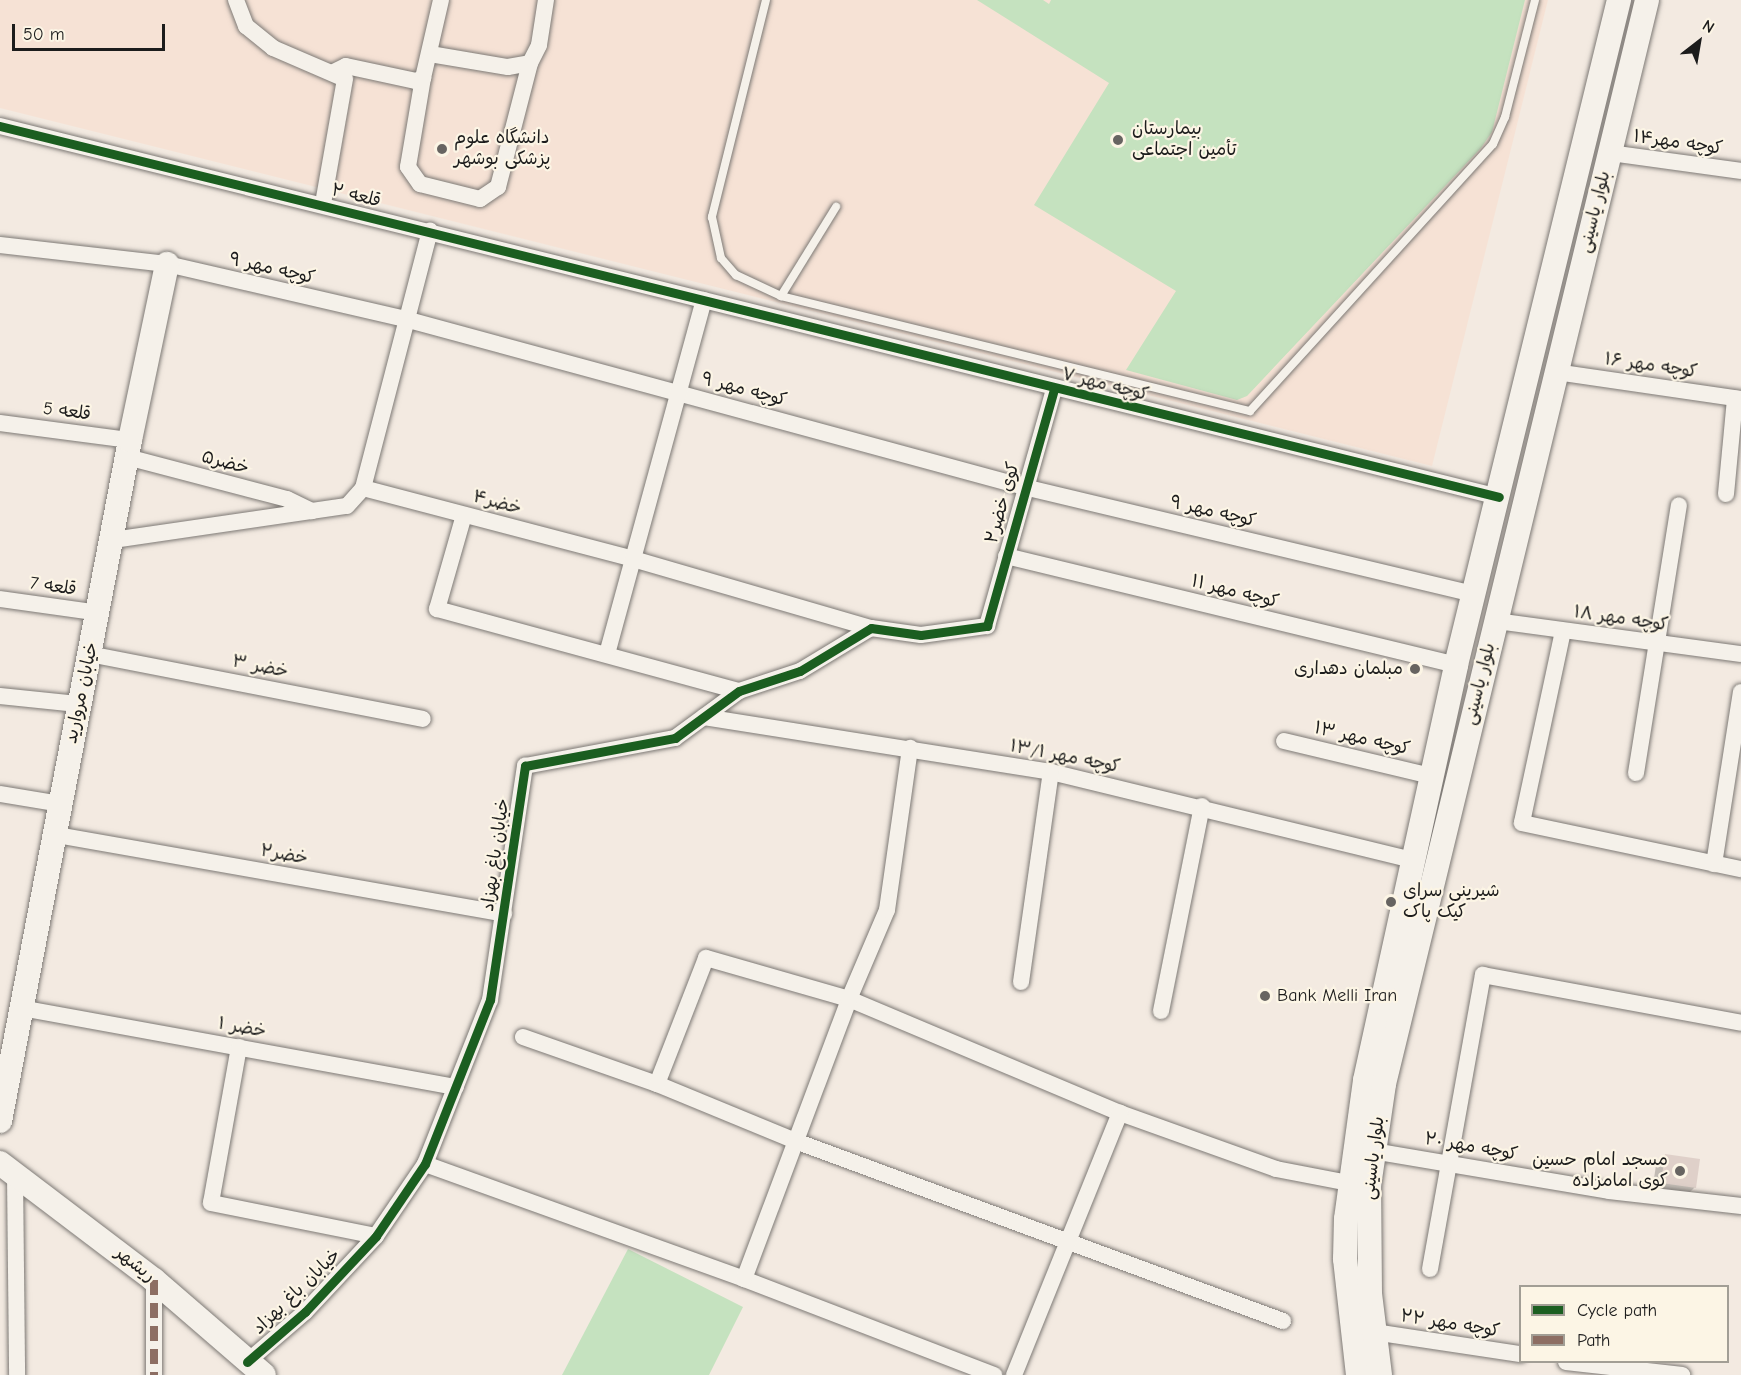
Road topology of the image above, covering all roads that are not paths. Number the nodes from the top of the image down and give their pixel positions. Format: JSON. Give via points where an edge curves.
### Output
{"nodes":[{"id":1,"x":236,"y":0,"type":"edge"},
{"id":2,"x":441,"y":0,"type":"edge"},
{"id":3,"x":546,"y":0,"type":"edge"},
{"id":4,"x":766,"y":0,"type":"edge"},
{"id":5,"x":1535,"y":0,"type":"edge"},
{"id":6,"x":1619,"y":0,"type":"edge"},
{"id":7,"x":1647,"y":0,"type":"edge"},
{"id":8,"x":430,"y":54,"type":"junction"},
{"id":9,"x":530,"y":63,"type":"junction"},
{"id":10,"x":334,"y":72,"type":"junction"},
{"id":11,"x":423,"y":78,"type":"junction"},
{"id":12,"x":0,"y":126,"type":"edge"},
{"id":13,"x":1610,"y":153,"type":"junction"},
{"id":14,"x":1741,"y":171,"type":"edge"},
{"id":15,"x":323,"y":204,"type":"junction"},
{"id":16,"x":836,"y":207,"type":"dead end"},
{"id":17,"x":430,"y":231,"type":"junction"},
{"id":18,"x":1560,"y":238,"type":"junction"},
{"id":19,"x":1586,"y":243,"type":"junction"},
{"id":20,"x":0,"y":245,"type":"edge"},
{"id":21,"x":167,"y":264,"type":"junction"},
{"id":22,"x":781,"y":296,"type":"junction"},
{"id":23,"x":704,"y":300,"type":"junction"},
{"id":24,"x":405,"y":319,"type":"junction"},
{"id":25,"x":1556,"y":372,"type":"junction"},
{"id":26,"x":1054,"y":390,"type":"junction"},
{"id":27,"x":677,"y":392,"type":"junction"},
{"id":28,"x":1738,"y":399,"type":"edge"},
{"id":29,"x":0,"y":423,"type":"edge"},
{"id":30,"x":129,"y":448,"type":"junction"},
{"id":31,"x":1024,"y":487,"type":"junction"},
{"id":32,"x":363,"y":488,"type":"junction"},
{"id":33,"x":1726,"y":494,"type":"dead end"},
{"id":34,"x":1498,"y":497,"type":"junction"},
{"id":35,"x":1679,"y":505,"type":"dead end"},
{"id":36,"x":312,"y":511,"type":"junction"},
{"id":37,"x":464,"y":515,"type":"junction"},
{"id":38,"x":113,"y":540,"type":"junction"},
{"id":39,"x":1006,"y":556,"type":"junction"},
{"id":40,"x":633,"y":559,"type":"junction"},
{"id":41,"x":1473,"y":594,"type":"junction"},
{"id":42,"x":0,"y":599,"type":"edge"},
{"id":43,"x":100,"y":613,"type":"junction"},
{"id":44,"x":1496,"y":621,"type":"junction"},
{"id":45,"x":871,"y":628,"type":"junction"},
{"id":46,"x":1563,"y":631,"type":"junction"},
{"id":47,"x":1656,"y":644,"type":"junction"},
{"id":48,"x":89,"y":654,"type":"junction"},
{"id":49,"x":607,"y":654,"type":"junction"},
{"id":50,"x":1741,"y":654,"type":"edge"},
{"id":51,"x":1455,"y":665,"type":"junction"},
{"id":52,"x":739,"y":691,"type":"junction"},
{"id":53,"x":1741,"y":692,"type":"edge"},
{"id":54,"x":0,"y":696,"type":"edge"},
{"id":55,"x":78,"y":704,"type":"junction"},
{"id":56,"x":704,"y":717,"type":"junction"},
{"id":57,"x":423,"y":719,"type":"dead end"},
{"id":58,"x":1284,"y":741,"type":"dead end"},
{"id":59,"x":910,"y":748,"type":"junction"},
{"id":60,"x":1051,"y":772,"type":"junction"},
{"id":61,"x":1636,"y":773,"type":"dead end"},
{"id":62,"x":1431,"y":776,"type":"junction"},
{"id":63,"x":0,"y":795,"type":"edge"},
{"id":64,"x":61,"y":804,"type":"junction"},
{"id":65,"x":1202,"y":806,"type":"junction"},
{"id":66,"x":57,"y":835,"type":"junction"},
{"id":67,"x":1413,"y":860,"type":"junction"},
{"id":68,"x":1714,"y":864,"type":"junction"},
{"id":69,"x":1741,"y":869,"type":"edge"},
{"id":70,"x":504,"y":914,"type":"junction"},
{"id":71,"x":1021,"y":982,"type":"dead end"},
{"id":72,"x":849,"y":999,"type":"junction"},
{"id":73,"x":21,"y":1008,"type":"junction"},
{"id":74,"x":1161,"y":1011,"type":"dead end"},
{"id":75,"x":1741,"y":1023,"type":"edge"},
{"id":76,"x":523,"y":1037,"type":"dead end"},
{"id":77,"x":239,"y":1047,"type":"junction"},
{"id":78,"x":657,"y":1084,"type":"junction"},
{"id":79,"x":456,"y":1087,"type":"junction"},
{"id":80,"x":1120,"y":1113,"type":"junction"},
{"id":81,"x":0,"y":1121,"type":"edge"},
{"id":82,"x":798,"y":1142,"type":"junction"},
{"id":83,"x":1373,"y":1151,"type":"junction"},
{"id":84,"x":1448,"y":1163,"type":"junction"},
{"id":85,"x":424,"y":1164,"type":"junction"},
{"id":86,"x":7,"y":1168,"type":"edge"},
{"id":87,"x":1349,"y":1184,"type":"junction"},
{"id":88,"x":1741,"y":1206,"type":"edge"},
{"id":89,"x":376,"y":1236,"type":"junction"},
{"id":90,"x":1069,"y":1240,"type":"junction"},
{"id":91,"x":1430,"y":1269,"type":"dead end"},
{"id":92,"x":744,"y":1278,"type":"junction"},
{"id":93,"x":154,"y":1280,"type":"junction"},
{"id":94,"x":1283,"y":1321,"type":"dead end"},
{"id":95,"x":1374,"y":1332,"type":"junction"},
{"id":96,"x":1519,"y":1354,"type":"edge"},
{"id":97,"x":1575,"y":1363,"type":"edge"},
{"id":98,"x":256,"y":1369,"type":"edge"},
{"id":99,"x":17,"y":1375,"type":"edge"},
{"id":100,"x":154,"y":1375,"type":"edge"},
{"id":101,"x":994,"y":1375,"type":"edge"},
{"id":102,"x":1014,"y":1375,"type":"edge"},
{"id":103,"x":1358,"y":1375,"type":"edge"},
{"id":104,"x":1380,"y":1375,"type":"edge"},
{"id":105,"x":1682,"y":1375,"type":"edge"}],
"edges":[{"from":1,"to":10,"type":"street","via":[[246,26],[273,48]]},
{"from":2,"to":8,"type":"street"},
{"from":3,"to":9,"type":"street","via":[[539,45]]},
{"from":4,"to":22,"type":"lane","via":[[712,217],[721,258],[736,275]]},
{"from":5,"to":22,"type":"lane","via":[[1505,117],[1493,144],[1250,411]]},
{"from":6,"to":18,"type":"main road","name":"بلوار یاسینی"},
{"from":7,"to":13,"type":"main road","name":"بلوار یاسینی"},
{"from":8,"to":9,"type":"street","via":[[508,67]]},
{"from":8,"to":11,"type":"street"},
{"from":9,"to":11,"type":"street","via":[[498,187],[480,199],[420,184],[408,167]]},
{"from":10,"to":11,"type":"street","via":[[346,66],[416,81]]},
{"from":10,"to":15,"type":"street","via":[[345,79]]},
{"from":12,"to":15,"type":"street","name":"قلعه ۲"},
{"from":13,"to":14,"type":"street","name":"کوچه مهر۱۴"},
{"from":13,"to":19,"type":"main road","name":"بلوار یاسینی"},
{"from":15,"to":17,"type":"street","name":"قلعه ۲"},
{"from":16,"to":22,"type":"lane"},
{"from":17,"to":23,"type":"street","name":"قلعه ۲"},
{"from":17,"to":24,"type":"street"},
{"from":18,"to":19,"type":"main road"},
{"from":18,"to":34,"type":"main road","name":"بلوار یاسینی"},
{"from":19,"to":25,"type":"main road","name":"بلوار یاسینی"},
{"from":20,"to":21,"type":"street","name":"کوچه مهر ۹"},
{"from":21,"to":24,"type":"street","name":"کوچه مهر ۹"},
{"from":21,"to":30,"type":"main road","name":"خیابان مروارید"},
{"from":23,"to":26,"type":"street","name":"کوچه مهر ۷"},
{"from":23,"to":27,"type":"street"},
{"from":24,"to":27,"type":"street","name":"کوچه مهر ۹"},
{"from":24,"to":32,"type":"street"},
{"from":25,"to":28,"type":"street","name":"کوچه مهر ۱۶"},
{"from":25,"to":44,"type":"main road","name":"بلوار یاسینی"},
{"from":26,"to":31,"type":"street","name":"کوی خضر۲"},
{"from":26,"to":34,"type":"street","name":"کوچه مهر ۷"},
{"from":27,"to":31,"type":"street","name":"کوچه مهر ۹"},
{"from":27,"to":40,"type":"street"},
{"from":28,"to":33,"type":"street"},
{"from":29,"to":30,"type":"street","name":"قلعه 5"},
{"from":30,"to":36,"type":"street","name":"خضر۵","via":[[287,499]]},
{"from":30,"to":38,"type":"main road","name":"خیابان مروارید"},
{"from":31,"to":39,"type":"street","name":"کوی خضر۲"},
{"from":31,"to":41,"type":"street","name":"کوچه مهر ۹"},
{"from":32,"to":36,"type":"street","via":[[347,506]]},
{"from":32,"to":37,"type":"street","name":"خضر۴"},
{"from":34,"to":41,"type":"main road","name":"بلوار یاسینی"},
{"from":35,"to":47,"type":"street"},
{"from":36,"to":38,"type":"street"},
{"from":37,"to":40,"type":"street","name":"خضر۴"},
{"from":37,"to":49,"type":"street","via":[[437,609]]},
{"from":38,"to":43,"type":"main road","name":"خیابان مروارید"},
{"from":39,"to":45,"type":"street","name":"کوی خضر۲","via":[[987,626],[921,635]]},
{"from":39,"to":51,"type":"street","name":"کوچه مهر ۱۱"},
{"from":40,"to":45,"type":"street","name":"خضر۴"},
{"from":40,"to":49,"type":"street"},
{"from":41,"to":51,"type":"main road","name":"بلوار یاسینی"},
{"from":42,"to":43,"type":"street","name":"قلعه 7"},
{"from":43,"to":48,"type":"main road","name":"خیابان مروارید"},
{"from":44,"to":46,"type":"street","name":"کوچه مهر ۱۸"},
{"from":44,"to":83,"type":"main road","name":"بلوار یاسینی","via":[[1384,1084]]},
{"from":45,"to":52,"type":"street","name":"خیابان باغ بهزاد","via":[[800,671]]},
{"from":46,"to":47,"type":"street","name":"کوچه مهر ۱۸"},
{"from":46,"to":68,"type":"street","via":[[1522,823]]},
{"from":47,"to":50,"type":"street","name":"کوچه مهر ۱۸"},
{"from":47,"to":61,"type":"street"},
{"from":48,"to":55,"type":"main road","name":"خیابان مروارید"},
{"from":48,"to":57,"type":"street","name":"خضر ۳"},
{"from":49,"to":52,"type":"street"},
{"from":51,"to":62,"type":"main road","name":"بلوار یاسینی"},
{"from":52,"to":56,"type":"street","name":"خیابان باغ بهزاد"},
{"from":53,"to":68,"type":"street"},
{"from":54,"to":55,"type":"street"},
{"from":55,"to":64,"type":"main road","name":"خیابان مروارید"},
{"from":56,"to":59,"type":"street","name":"کوچه مهر ۱۳/۱"},
{"from":56,"to":70,"type":"street","name":"خیابان باغ بهزاد","via":[[675,738],[525,766]]},
{"from":58,"to":62,"type":"street","name":"کوچه مهر ۱۳"},
{"from":59,"to":60,"type":"street","name":"کوچه مهر ۱۳/۱"},
{"from":59,"to":72,"type":"street","via":[[887,910]]},
{"from":60,"to":65,"type":"street","name":"کوچه مهر ۱۳/۱"},
{"from":60,"to":71,"type":"street"},
{"from":62,"to":67,"type":"main road","name":"بلوار یاسینی"},
{"from":63,"to":64,"type":"street"},
{"from":64,"to":66,"type":"main road","name":"خیابان مروارید"},
{"from":65,"to":67,"type":"street","name":"کوچه مهر ۱۳/۱"},
{"from":65,"to":74,"type":"street"},
{"from":66,"to":70,"type":"street","name":"خضر۲"},
{"from":66,"to":73,"type":"main road","name":"خیابان مروارید"},
{"from":67,"to":87,"type":"main road","name":"بلوار یاسینی","via":[[1365,1080]]},
{"from":68,"to":69,"type":"street"},
{"from":70,"to":79,"type":"street","name":"خیابان باغ بهزاد","via":[[490,1000]]},
{"from":72,"to":78,"type":"street","via":[[706,958]]},
{"from":72,"to":80,"type":"street"},
{"from":72,"to":82,"type":"street"},
{"from":73,"to":77,"type":"street","name":"خضر ۱"},
{"from":73,"to":81,"type":"main road","name":"خیابان مروارید"},
{"from":75,"to":84,"type":"street","via":[[1483,975]]},
{"from":76,"to":78,"type":"street"},
{"from":77,"to":79,"type":"street","name":"خضر ۱"},
{"from":77,"to":89,"type":"street","via":[[211,1203]]},
{"from":78,"to":82,"type":"street"},
{"from":79,"to":85,"type":"street","name":"خیابان باغ بهزاد"},
{"from":80,"to":87,"type":"street","via":[[1276,1169]]},
{"from":80,"to":90,"type":"street"},
{"from":82,"to":90,"type":"street"},
{"from":82,"to":92,"type":"street"},
{"from":83,"to":84,"type":"street","name":"کوچه مهر ۲۰"},
{"from":83,"to":95,"type":"main road","name":"بلوار یاسینی","via":[[1368,1231]]},
{"from":84,"to":88,"type":"street","name":"کوچه مهر ۲۰","via":[[1609,1191]]},
{"from":84,"to":91,"type":"street"},
{"from":85,"to":89,"type":"street","name":"خیابان باغ بهزاد"},
{"from":85,"to":92,"type":"street"},
{"from":86,"to":93,"type":"main road","name":"ریشهر"},
{"from":86,"to":99,"type":"street"},
{"from":87,"to":103,"type":"main road","name":"بلوار یاسینی","via":[[1346,1259]]},
{"from":89,"to":98,"type":"street","name":"خیابان باغ بهزاد"},
{"from":90,"to":94,"type":"street"},
{"from":90,"to":102,"type":"street"},
{"from":92,"to":101,"type":"street"},
{"from":93,"to":98,"type":"main road","name":"ریشهر"},
{"from":93,"to":100,"type":"street"},
{"from":95,"to":96,"type":"street","name":"کوچه مهر ۲۲"},
{"from":95,"to":104,"type":"main road","name":"بلوار یاسینی"},
{"from":97,"to":105,"type":"street"}]}
